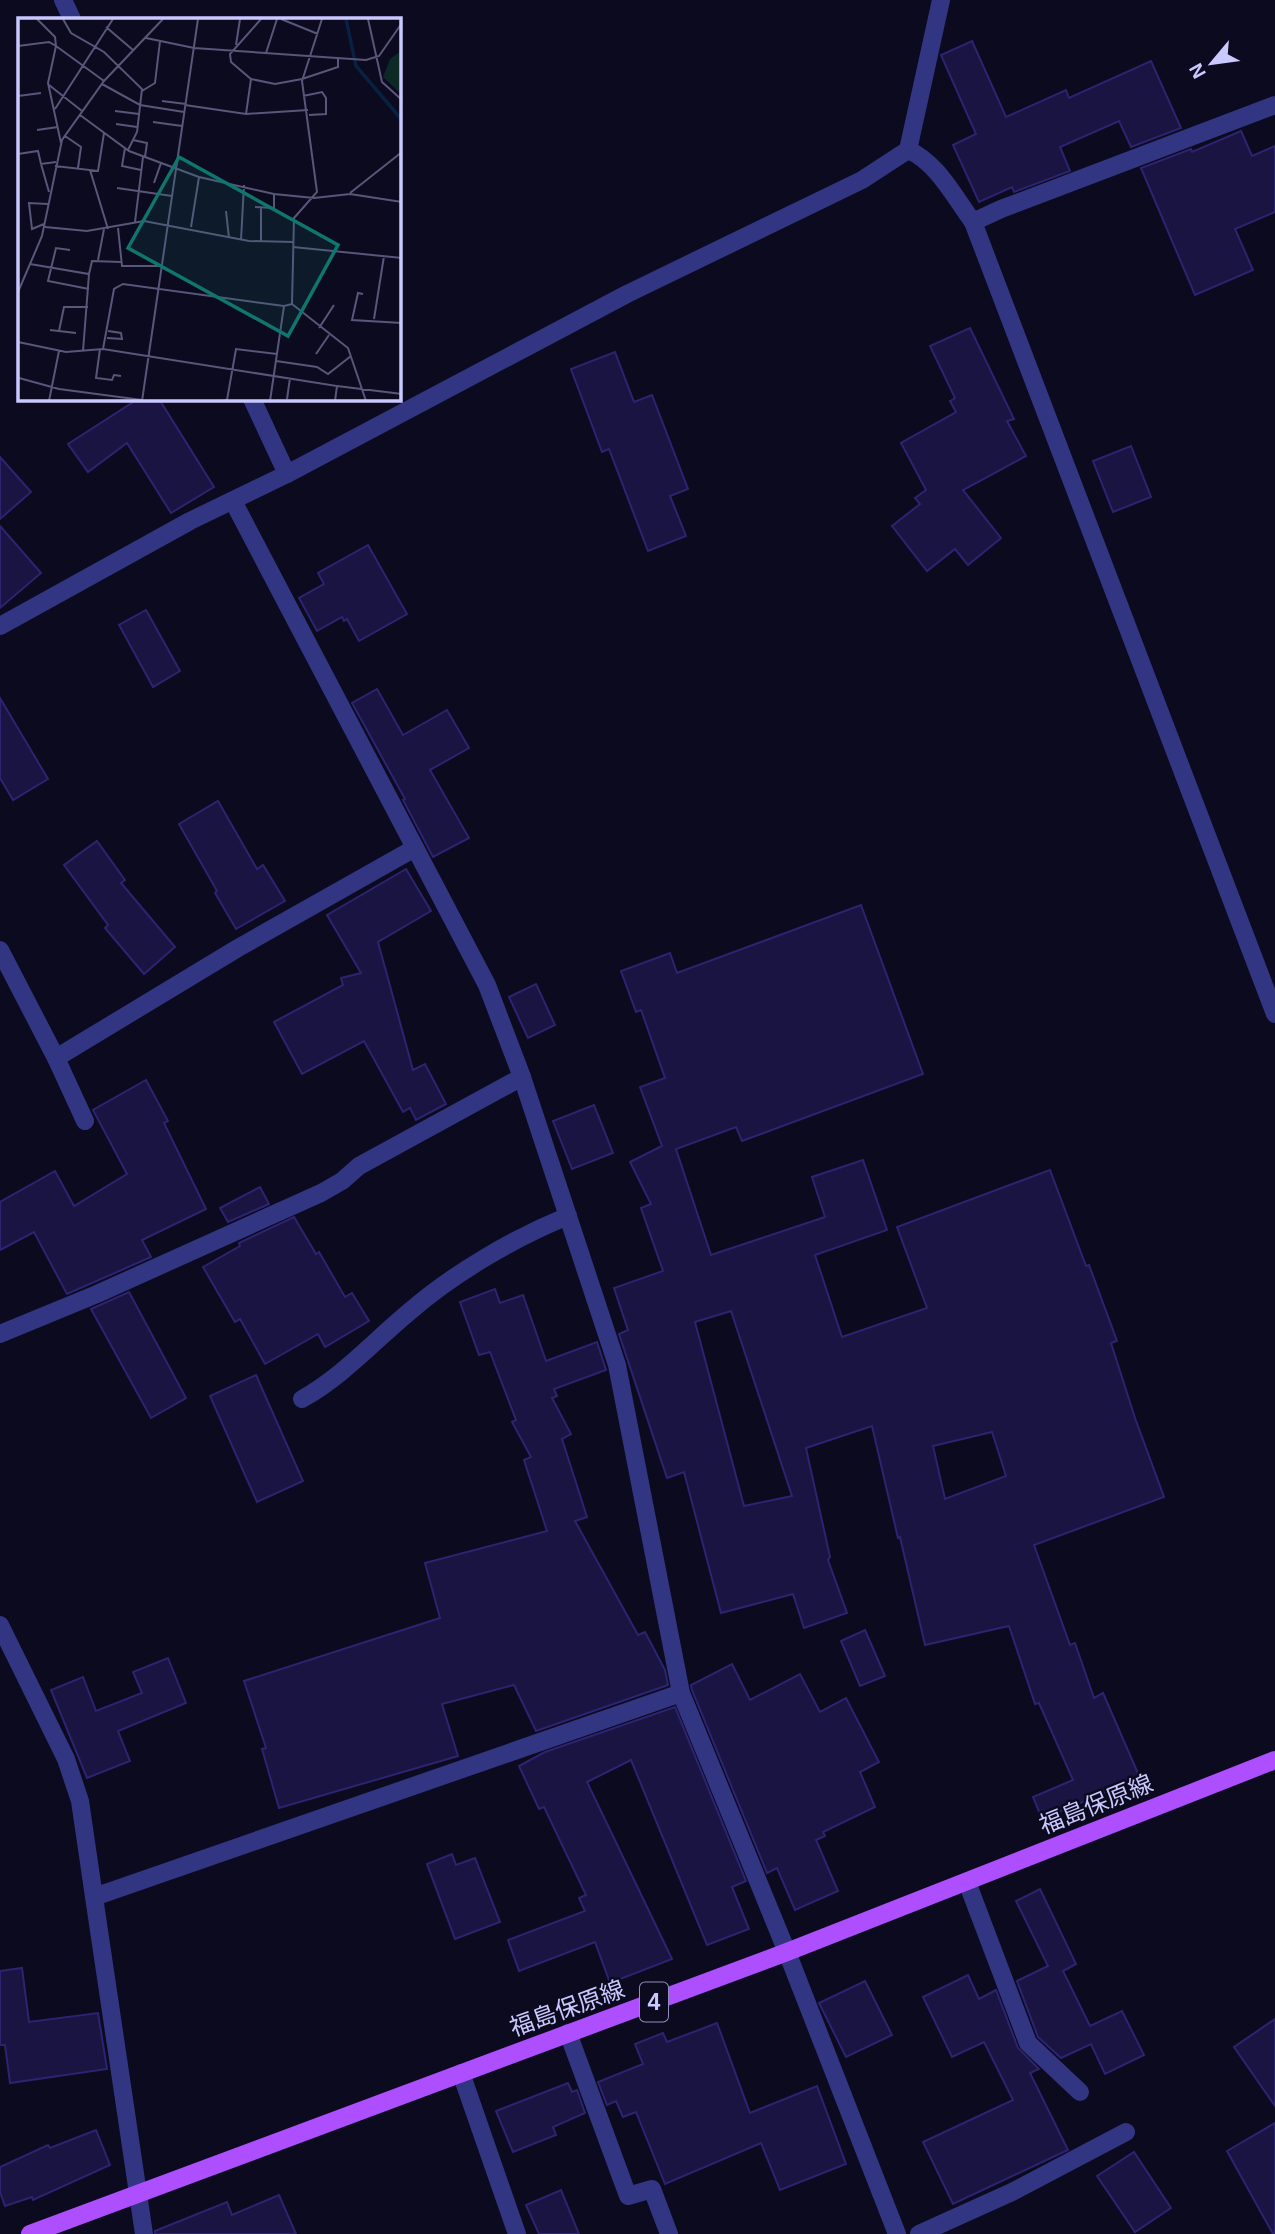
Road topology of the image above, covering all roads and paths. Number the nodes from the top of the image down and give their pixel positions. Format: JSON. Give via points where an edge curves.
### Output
{"nodes":[{"id":1,"x":63,"y":0,"type":"edge"},
{"id":2,"x":940,"y":0,"type":"edge"},
{"id":3,"x":72,"y":18,"type":"edge"},
{"id":4,"x":1275,"y":105,"type":"edge"},
{"id":5,"x":908,"y":150,"type":"junction"},
{"id":6,"x":974,"y":222,"type":"junction"},
{"id":7,"x":253,"y":401,"type":"edge"},
{"id":8,"x":287,"y":474,"type":"junction"},
{"id":9,"x":233,"y":501,"type":"junction"},
{"id":10,"x":0,"y":626,"type":"edge"},
{"id":11,"x":415,"y":848,"type":"junction"},
{"id":12,"x":0,"y":950,"type":"edge"},
{"id":13,"x":1275,"y":1014,"type":"edge"},
{"id":14,"x":56,"y":1058,"type":"junction"},
{"id":15,"x":522,"y":1077,"type":"junction"},
{"id":16,"x":85,"y":1121,"type":"dead end"},
{"id":17,"x":568,"y":1216,"type":"junction"},
{"id":18,"x":0,"y":1334,"type":"edge"},
{"id":19,"x":302,"y":1399,"type":"dead end"},
{"id":20,"x":0,"y":1625,"type":"edge"},
{"id":21,"x":681,"y":1693,"type":"junction"},
{"id":22,"x":1274,"y":1765,"type":"edge"},
{"id":23,"x":967,"y":1882,"type":"junction"},
{"id":24,"x":94,"y":1897,"type":"junction"},
{"id":25,"x":788,"y":1952,"type":"junction"},
{"id":26,"x":569,"y":2033,"type":"junction"},
{"id":27,"x":461,"y":2073,"type":"junction"},
{"id":28,"x":1080,"y":2092,"type":"dead end"},
{"id":29,"x":1126,"y":2132,"type":"dead end"},
{"id":30,"x":137,"y":2193,"type":"junction"},
{"id":31,"x":30,"y":2234,"type":"edge"},
{"id":32,"x":144,"y":2234,"type":"edge"},
{"id":33,"x":517,"y":2234,"type":"edge"},
{"id":34,"x":669,"y":2234,"type":"edge"},
{"id":35,"x":897,"y":2234,"type":"edge"},
{"id":36,"x":919,"y":2234,"type":"edge"}],
"edges":[{"from":1,"to":3,"type":"street"},
{"from":2,"to":5,"type":"street"},
{"from":4,"to":6,"type":"street"},
{"from":5,"to":6,"type":"street","via":[[933,168]]},
{"from":5,"to":8,"type":"street","via":[[862,180],[627,294]]},
{"from":6,"to":13,"type":"street"},
{"from":7,"to":8,"type":"street"},
{"from":8,"to":9,"type":"street"},
{"from":9,"to":10,"type":"street"},
{"from":9,"to":11,"type":"street"},
{"from":11,"to":14,"type":"street"},
{"from":11,"to":15,"type":"street","via":[[487,985]]},
{"from":12,"to":14,"type":"street"},
{"from":14,"to":16,"type":"street"},
{"from":15,"to":17,"type":"street"},
{"from":15,"to":18,"type":"street","via":[[359,1166],[321,1193]]},
{"from":17,"to":19,"type":"street","via":[[535,1230],[440,1289],[338,1376]]},
{"from":17,"to":21,"type":"street","via":[[617,1365]]},
{"from":20,"to":24,"type":"street","via":[[66,1759],[80,1801]]},
{"from":21,"to":24,"type":"street"},
{"from":21,"to":25,"type":"street"},
{"from":22,"to":23,"type":"main road","name":"福島保原線","number":"4"},
{"from":23,"to":25,"type":"main road","name":"福島保原線","number":"4"},
{"from":23,"to":28,"type":"street","via":[[1028,2043]]},
{"from":24,"to":30,"type":"street"},
{"from":25,"to":26,"type":"main road","name":"福島保原線","number":"4"},
{"from":25,"to":35,"type":"street"},
{"from":26,"to":27,"type":"main road","name":"福島保原線","number":"4"},
{"from":26,"to":34,"type":"street","via":[[628,2196],[652,2189]]},
{"from":27,"to":30,"type":"main road","name":"福島保原線","number":"4"},
{"from":27,"to":33,"type":"street"},
{"from":29,"to":36,"type":"street"},
{"from":30,"to":31,"type":"main road","name":"福島保原線","number":"4"},
{"from":30,"to":32,"type":"street"}]}
